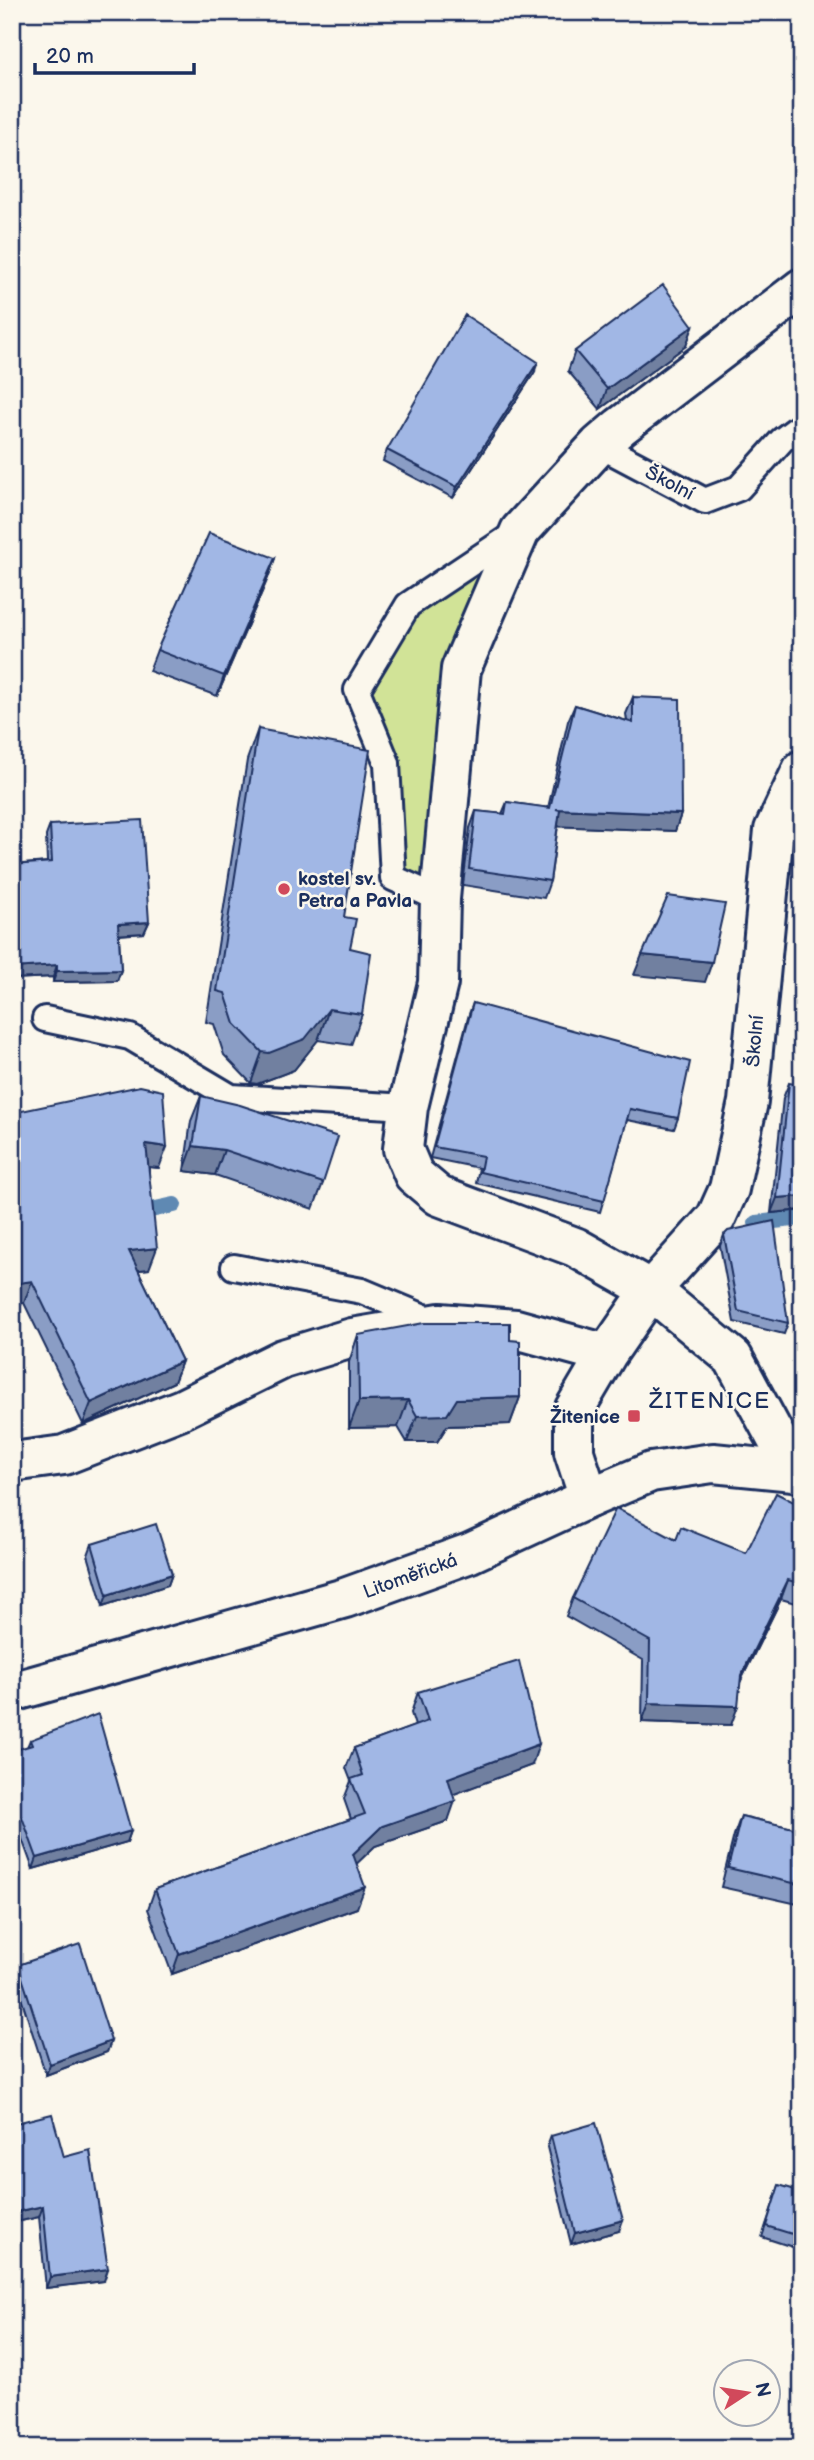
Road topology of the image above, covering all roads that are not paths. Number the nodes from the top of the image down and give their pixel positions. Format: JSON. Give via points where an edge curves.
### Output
{"nodes":[{"id":1,"x":802,"y":288,"type":"edge"},
{"id":2,"x":802,"y":425,"type":"edge"},
{"id":3,"x":599,"y":445,"type":"junction"},
{"id":4,"x":520,"y":531,"type":"junction"},
{"id":5,"x":802,"y":770,"type":"edge"},
{"id":6,"x":440,"y":900,"type":"junction"},
{"id":7,"x":45,"y":1018,"type":"dead end"},
{"id":8,"x":408,"y":1107,"type":"junction"},
{"id":9,"x":233,"y":1267,"type":"dead end"},
{"id":10,"x":651,"y":1290,"type":"junction"},
{"id":11,"x":440,"y":1323,"type":"junction"},
{"id":12,"x":607,"y":1354,"type":"junction"},
{"id":13,"x":12,"y":1462,"type":"edge"},
{"id":14,"x":798,"y":1472,"type":"edge"},
{"id":15,"x":589,"y":1498,"type":"junction"},
{"id":16,"x":12,"y":1692,"type":"edge"}],
"edges":[{"from":1,"to":3,"type":"street"},
{"from":2,"to":3,"type":"lane","name":"Školní","via":[[782,440],[739,488],[705,501]]},
{"from":3,"to":4,"type":"street"},
{"from":4,"to":6,"type":"street","via":[[461,669]]},
{"from":4,"to":6,"type":"lane","via":[[408,605],[357,690],[387,763],[393,878]]},
{"from":5,"to":10,"type":"street","name":"Školní","via":[[774,830],[748,1102],[729,1189],[716,1218]]},
{"from":6,"to":8,"type":"street","via":[[438,983]]},
{"from":7,"to":8,"type":"lane","via":[[130,1037],[231,1097]]},
{"from":8,"to":10,"type":"street","via":[[403,1149],[414,1175],[439,1196],[575,1247]]},
{"from":9,"to":11,"type":"lane","via":[[362,1291]]},
{"from":10,"to":12,"type":"street","name":"Školní"},
{"from":10,"to":14,"type":"street","via":[[733,1358]]},
{"from":11,"to":12,"type":"street","via":[[516,1329]]},
{"from":11,"to":13,"type":"street","via":[[352,1338],[283,1359],[181,1409],[64,1455]]},
{"from":12,"to":15,"type":"street","name":"Školní","via":[[574,1410],[574,1452]]},
{"from":14,"to":15,"type":"street","name":"Litoměřická","via":[[713,1463],[651,1472]]},
{"from":15,"to":16,"type":"street","name":"Litoměřická","via":[[470,1553],[345,1598]]}]}
